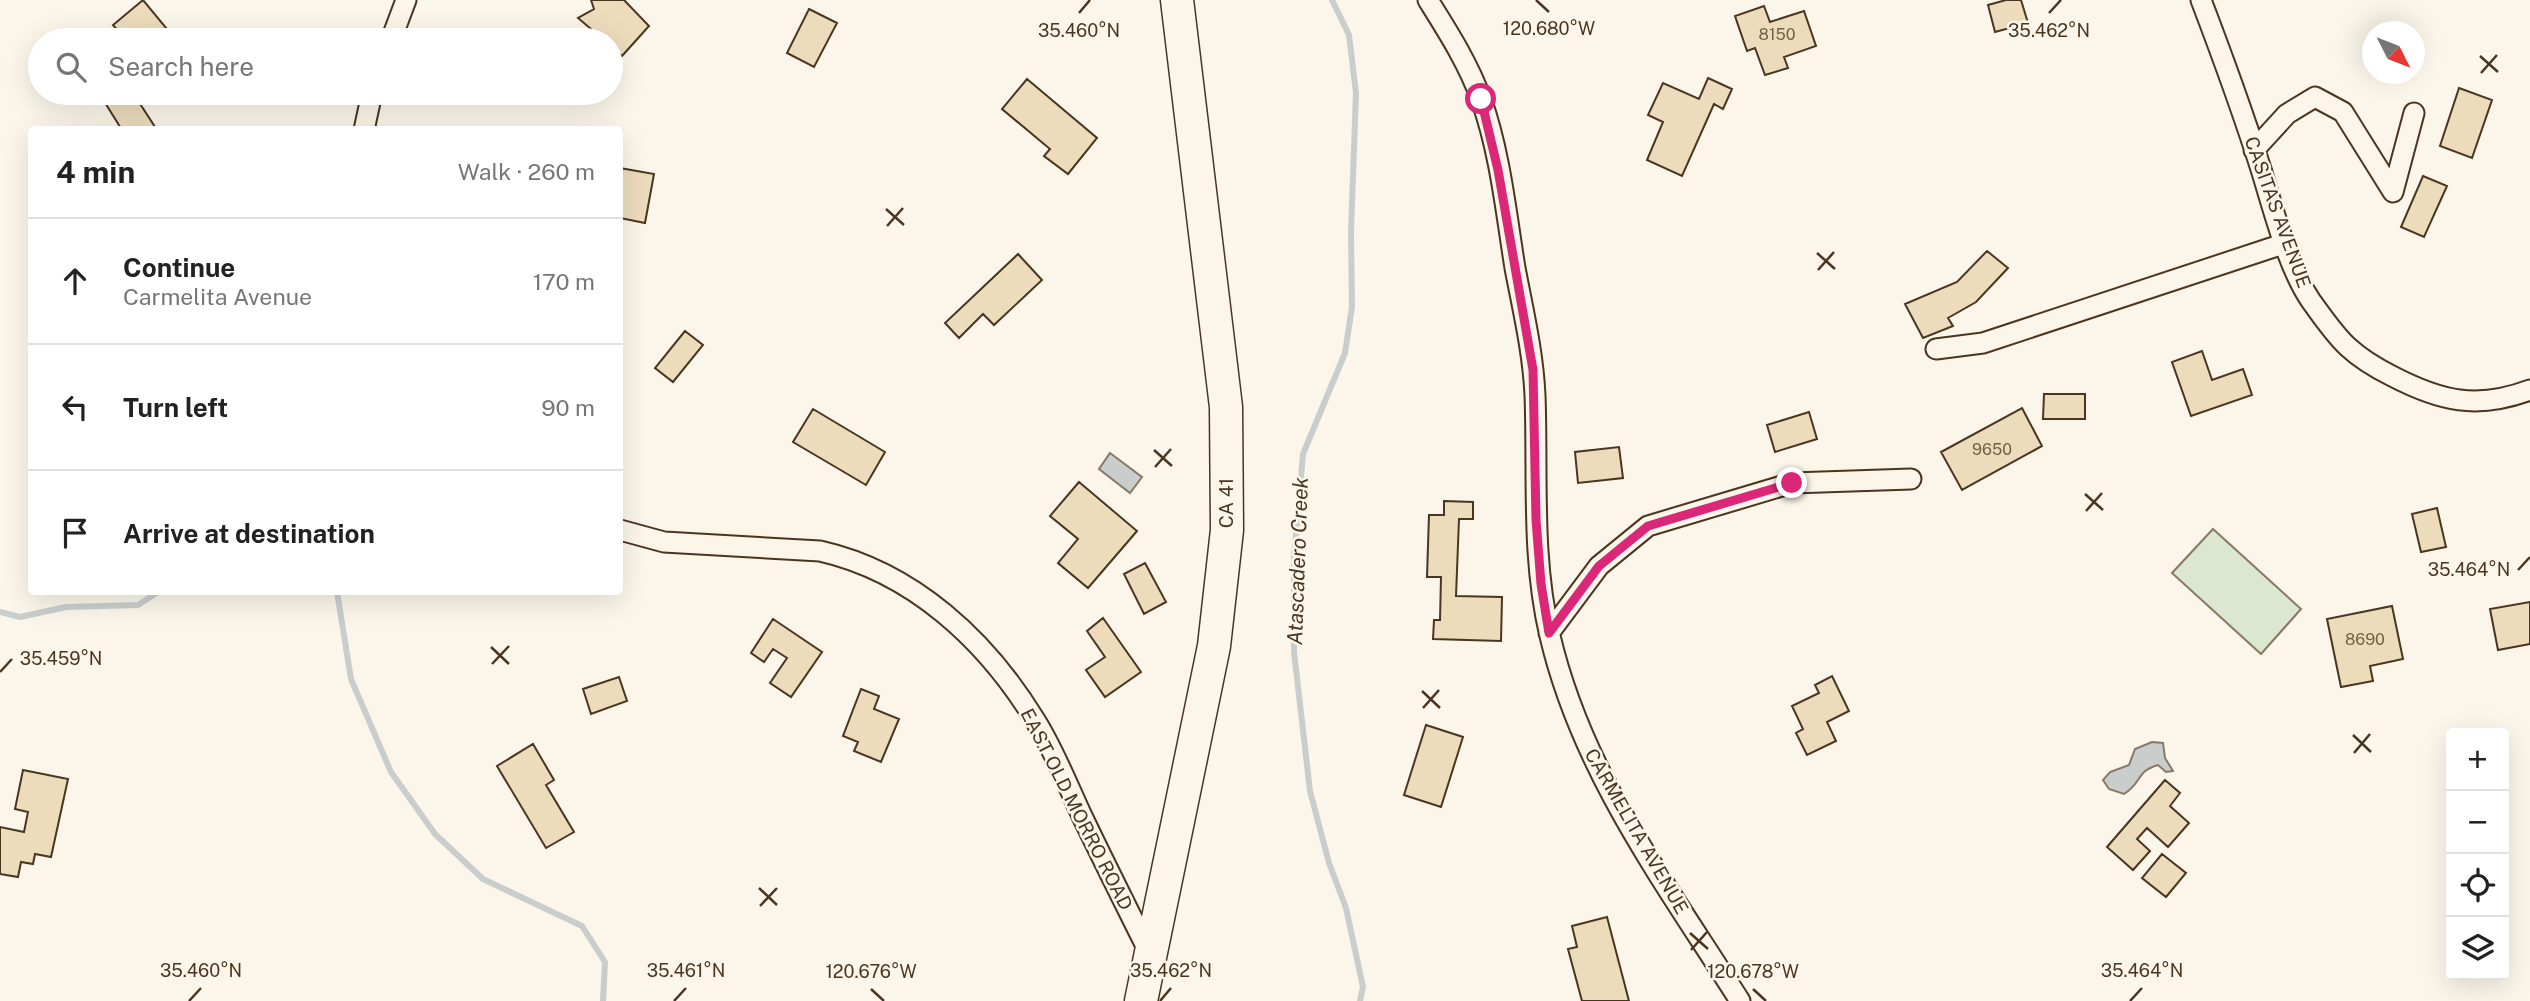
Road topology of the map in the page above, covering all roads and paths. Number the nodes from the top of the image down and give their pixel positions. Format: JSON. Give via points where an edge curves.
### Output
{"nodes":[{"id":1,"x":406,"y":0,"type":"edge"},
{"id":2,"x":1177,"y":0,"type":"edge"},
{"id":3,"x":1428,"y":0,"type":"edge"},
{"id":4,"x":2201,"y":0,"type":"edge"},
{"id":5,"x":396,"y":28,"type":"edge"},
{"id":6,"x":369,"y":105,"type":"edge"},
{"id":7,"x":2414,"y":113,"type":"dead end"},
{"id":8,"x":365,"y":126,"type":"edge"},
{"id":9,"x":2254,"y":149,"type":"junction"},
{"id":10,"x":2286,"y":243,"type":"junction"},
{"id":11,"x":1936,"y":349,"type":"dead end"},
{"id":12,"x":2530,"y":390,"type":"edge"},
{"id":13,"x":1911,"y":479,"type":"dead end"},
{"id":14,"x":623,"y":531,"type":"edge"},
{"id":15,"x":1549,"y":633,"type":"junction"},
{"id":16,"x":1150,"y":954,"type":"junction"},
{"id":17,"x":1141,"y":1001,"type":"edge"},
{"id":18,"x":1740,"y":1001,"type":"edge"}],
"edges":[{"from":1,"to":5,"type":"street"},
{"from":2,"to":16,"type":"main road","name":"CA 41","number":"CA 41","via":[[1226,407],[1227,530],[1214,646]]},
{"from":3,"to":15,"type":"street","name":"CARMELITA AVENUE","via":[[1472,76],[1498,170],[1533,370],[1536,520]]},
{"from":4,"to":9,"type":"street","name":"CASITAS AVENUE"},
{"from":6,"to":8,"type":"street"},
{"from":7,"to":9,"type":"street","via":[[2393,192],[2343,112],[2315,97],[2287,114]]},
{"from":9,"to":10,"type":"street","name":"CASITAS AVENUE"},
{"from":10,"to":11,"type":"street","via":[[1983,343]]},
{"from":10,"to":12,"type":"street","name":"CASITAS AVENUE","via":[[2310,299],[2347,346],[2373,366],[2430,394],[2454,400],[2498,399]]},
{"from":13,"to":15,"type":"street","via":[[1792,483],[1648,526],[1599,566]]},
{"from":14,"to":16,"type":"street","name":"EAST OLD MORRO ROAD","via":[[664,542],[843,556],[891,577],[953,620],[989,655],[1037,722]]},
{"from":15,"to":18,"type":"street","name":"CARMELITA AVENUE","via":[[1561,681],[1598,773]]},
{"from":16,"to":17,"type":"main road","name":"CA 41","number":"CA 41"}]}
